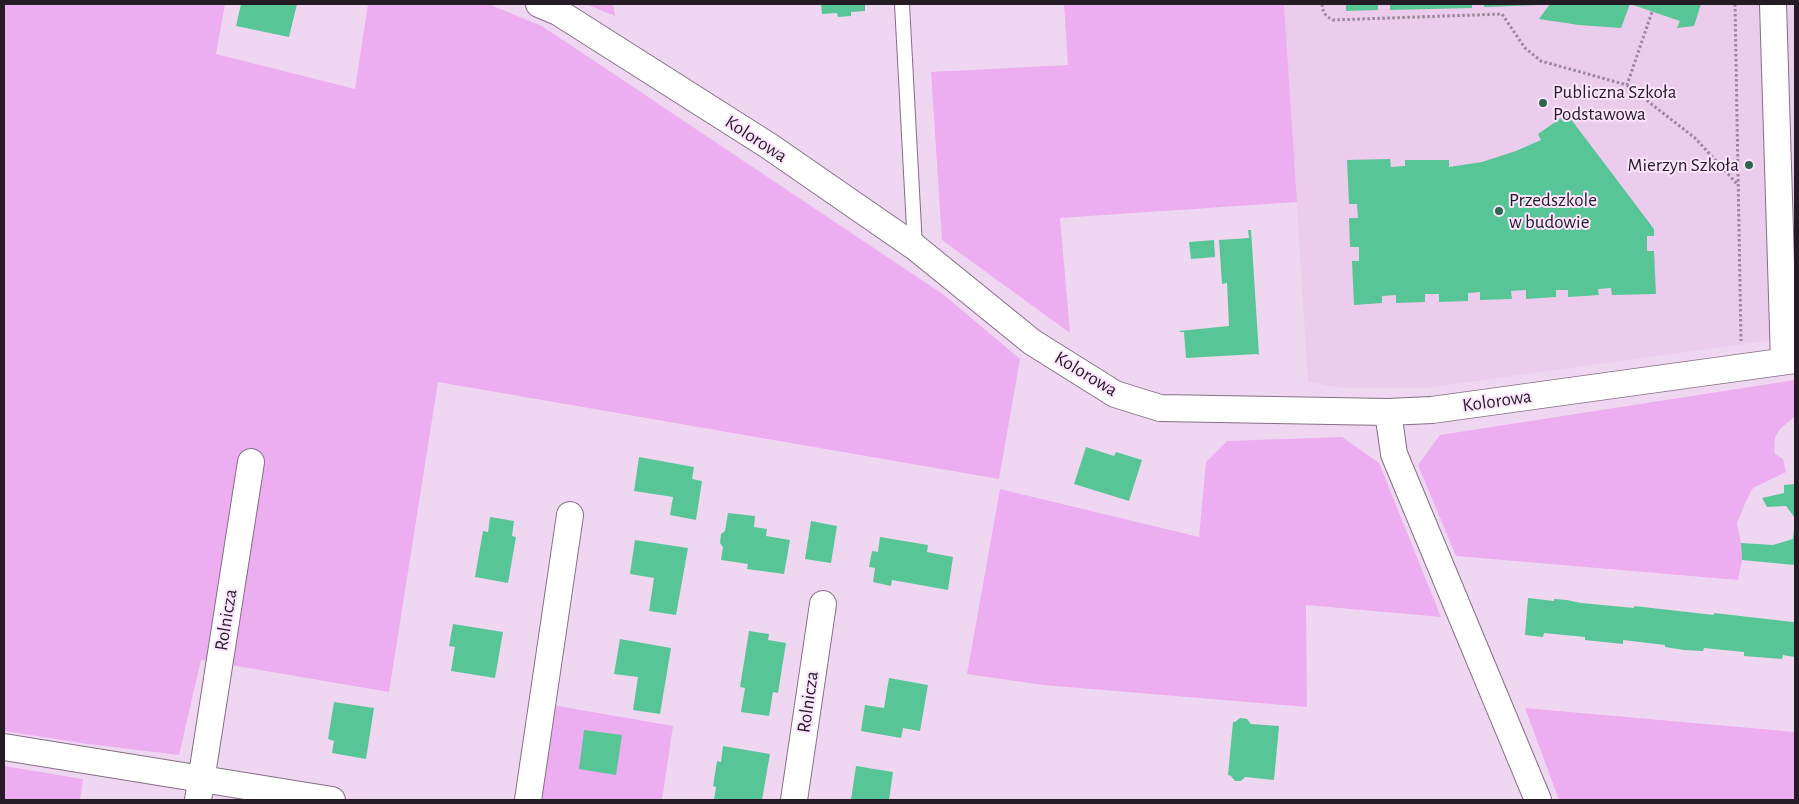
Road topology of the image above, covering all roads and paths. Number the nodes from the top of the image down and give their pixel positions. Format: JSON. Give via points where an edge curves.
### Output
{"nodes":[{"id":1,"x":539,"y":4,"type":"edge"},
{"id":2,"x":902,"y":4,"type":"edge"},
{"id":3,"x":1322,"y":4,"type":"edge"},
{"id":4,"x":1735,"y":4,"type":"edge"},
{"id":5,"x":1773,"y":4,"type":"edge"},
{"id":6,"x":1652,"y":12,"type":"dead end"},
{"id":7,"x":1627,"y":85,"type":"junction"},
{"id":8,"x":1738,"y":185,"type":"junction"},
{"id":9,"x":915,"y":247,"type":"junction"},
{"id":10,"x":1790,"y":361,"type":"edge"},
{"id":11,"x":1741,"y":367,"type":"junction"},
{"id":12,"x":1388,"y":412,"type":"junction"},
{"id":13,"x":251,"y":462,"type":"dead end"},
{"id":14,"x":570,"y":515,"type":"dead end"},
{"id":15,"x":823,"y":604,"type":"dead end"},
{"id":16,"x":4,"y":747,"type":"edge"},
{"id":17,"x":200,"y":790,"type":"edge"},
{"id":18,"x":332,"y":800,"type":"edge"},
{"id":19,"x":528,"y":800,"type":"edge"},
{"id":20,"x":794,"y":800,"type":"edge"},
{"id":21,"x":1538,"y":800,"type":"edge"}],
"edges":[{"from":1,"to":9,"type":"street","name":"Kolorowa","via":[[558,12],[768,146]]},
{"from":2,"to":9,"type":"lane"},
{"from":3,"to":7,"type":"path","via":[[1324,13],[1333,20],[1502,14],[1525,48],[1541,61]]},
{"from":4,"to":8,"type":"path"},
{"from":5,"to":10,"type":"street"},
{"from":6,"to":7,"type":"path"},
{"from":7,"to":8,"type":"path","via":[[1695,138]]},
{"from":8,"to":11,"type":"path"},
{"from":9,"to":12,"type":"street","name":"Kolorowa","via":[[1032,342],[1115,394],[1160,408]]},
{"from":10,"to":11,"type":"street","name":"Kolorowa"},
{"from":11,"to":12,"type":"street","name":"Kolorowa","via":[[1432,410]]},
{"from":12,"to":21,"type":"street","via":[[1394,454]]},
{"from":13,"to":17,"type":"street","name":"Rolnicza"},
{"from":14,"to":19,"type":"street"},
{"from":15,"to":20,"type":"street","name":"Rolnicza"},
{"from":16,"to":17,"type":"street"},
{"from":17,"to":18,"type":"street"}]}
